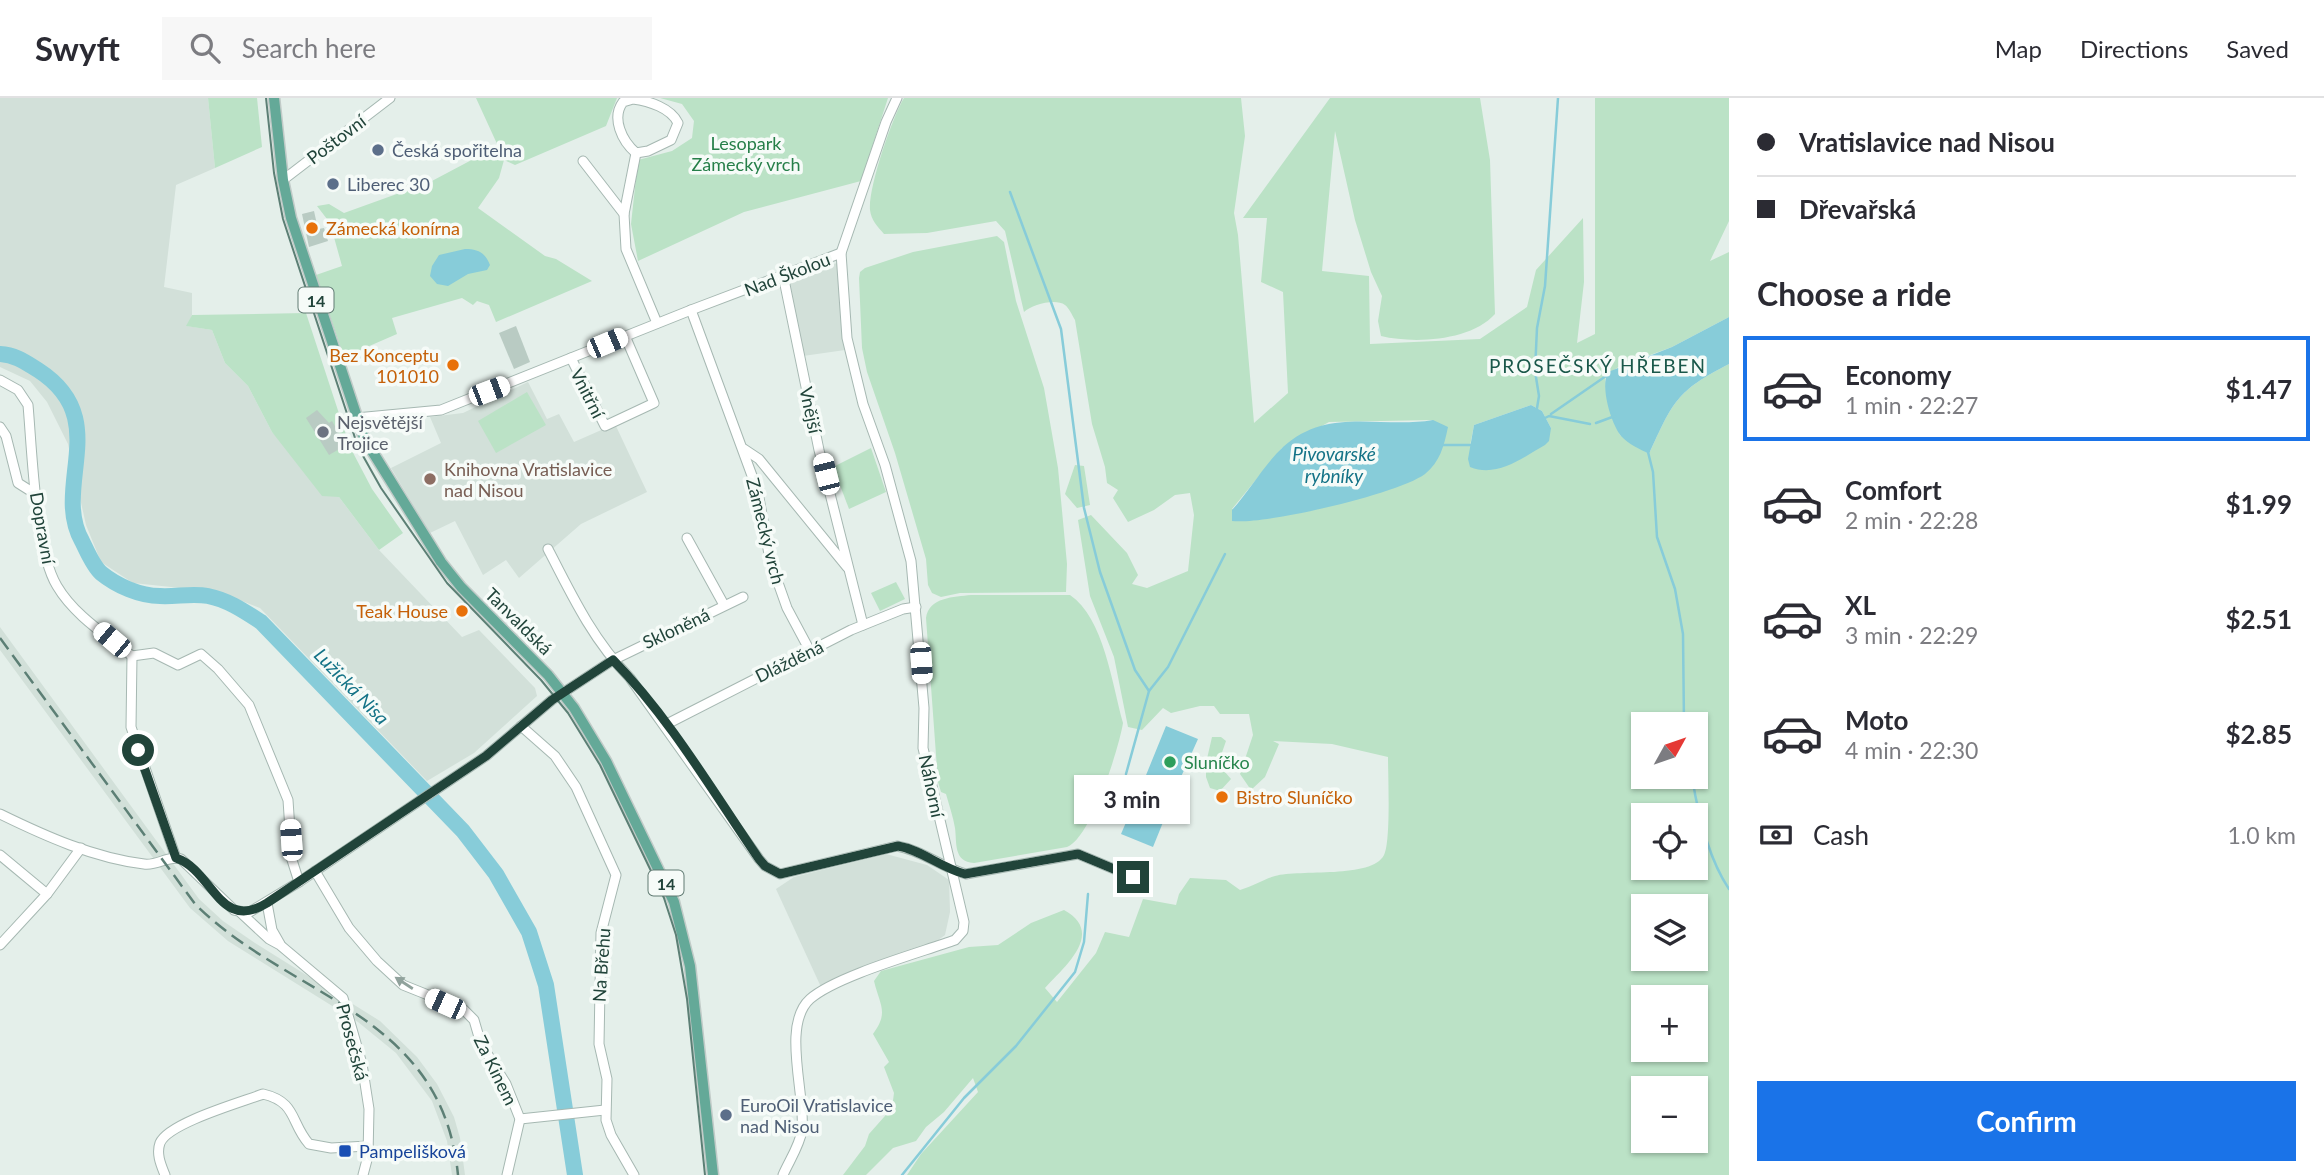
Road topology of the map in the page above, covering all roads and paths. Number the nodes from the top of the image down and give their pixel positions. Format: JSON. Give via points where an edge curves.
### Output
{"nodes":[{"id":1,"x":274,"y":98,"type":"edge"},
{"id":2,"x":390,"y":98,"type":"edge"},
{"id":3,"x":897,"y":98,"type":"edge"},
{"id":4,"x":636,"y":153,"type":"junction"},
{"id":5,"x":583,"y":161,"type":"dead end"},
{"id":6,"x":283,"y":180,"type":"junction"},
{"id":7,"x":624,"y":214,"type":"junction"},
{"id":8,"x":841,"y":253,"type":"junction"},
{"id":9,"x":783,"y":275,"type":"junction"},
{"id":10,"x":691,"y":310,"type":"junction"},
{"id":11,"x":656,"y":323,"type":"junction"},
{"id":12,"x":625,"y":336,"type":"junction"},
{"id":13,"x":571,"y":358,"type":"junction"},
{"id":14,"x":0,"y":380,"type":"edge"},
{"id":15,"x":356,"y":418,"type":"junction"},
{"id":16,"x":0,"y":427,"type":"edge"},
{"id":17,"x":743,"y":449,"type":"junction"},
{"id":18,"x":37,"y":495,"type":"junction"},
{"id":19,"x":687,"y":538,"type":"dead end"},
{"id":20,"x":548,"y":549,"type":"dead end"},
{"id":21,"x":850,"y":571,"type":"junction"},
{"id":22,"x":743,"y":597,"type":"dead end"},
{"id":23,"x":724,"y":606,"type":"junction"},
{"id":24,"x":915,"y":607,"type":"junction"},
{"id":25,"x":863,"y":625,"type":"junction"},
{"id":26,"x":810,"y":651,"type":"junction"},
{"id":27,"x":132,"y":656,"type":"junction"},
{"id":28,"x":613,"y":660,"type":"junction"},
{"id":29,"x":563,"y":693,"type":"junction"},
{"id":30,"x":665,"y":725,"type":"junction"},
{"id":31,"x":521,"y":726,"type":"junction"},
{"id":32,"x":0,"y":814,"type":"edge"},
{"id":33,"x":82,"y":848,"type":"junction"},
{"id":34,"x":0,"y":855,"type":"edge"},
{"id":35,"x":176,"y":858,"type":"junction"},
{"id":36,"x":315,"y":871,"type":"junction"},
{"id":37,"x":952,"y":871,"type":"junction"},
{"id":38,"x":1133,"y":877,"type":"dead end"},
{"id":39,"x":299,"y":882,"type":"junction"},
{"id":40,"x":47,"y":894,"type":"junction"},
{"id":41,"x":267,"y":903,"type":"junction"},
{"id":42,"x":242,"y":913,"type":"junction"},
{"id":43,"x":280,"y":944,"type":"junction"},
{"id":44,"x":0,"y":945,"type":"edge"},
{"id":45,"x":605,"y":1110,"type":"junction"},
{"id":46,"x":520,"y":1119,"type":"junction"},
{"id":47,"x":368,"y":1146,"type":"junction"},
{"id":48,"x":165,"y":1175,"type":"edge"},
{"id":49,"x":363,"y":1175,"type":"edge"},
{"id":50,"x":507,"y":1175,"type":"edge"},
{"id":51,"x":634,"y":1175,"type":"edge"},
{"id":52,"x":713,"y":1175,"type":"edge"},
{"id":53,"x":783,"y":1175,"type":"edge"}],
"edges":[{"from":1,"to":6,"type":"main road","name":"Tanvaldská","number":"14"},
{"from":2,"to":6,"type":"street","name":"Poštovní"},
{"from":3,"to":8,"type":"street","name":"Nad Školou"},
{"from":4,"to":4,"type":"street","via":[[617,122],[618,109],[633,99],[656,104],[678,123],[671,140]]},
{"from":4,"to":7,"type":"street"},
{"from":5,"to":7,"type":"street"},
{"from":6,"to":15,"type":"main road","name":"Tanvaldská","number":"14","via":[[298,243]]},
{"from":7,"to":11,"type":"street","via":[[626,249]]},
{"from":8,"to":9,"type":"street","name":"Nad Školou"},
{"from":8,"to":24,"type":"street","name":"Náhorní","via":[[849,351],[911,561]]},
{"from":9,"to":10,"type":"street","name":"Nad Školou"},
{"from":9,"to":21,"type":"street","name":"Vnější"},
{"from":10,"to":11,"type":"street","name":"Nad Školou"},
{"from":10,"to":17,"type":"street","name":"Zámecký vrch"},
{"from":11,"to":12,"type":"street","name":"Nad Školou"},
{"from":12,"to":13,"type":"street","name":"Nad Školou"},
{"from":12,"to":13,"type":"street","name":"Vnitřní","via":[[654,403],[605,426]]},
{"from":13,"to":15,"type":"street","name":"Nad Školou","via":[[441,410]]},
{"from":14,"to":18,"type":"street","name":"Dopravní","via":[[18,390],[28,405]]},
{"from":15,"to":29,"type":"main road","name":"Tanvaldská","number":"14","via":[[378,464],[441,562]]},
{"from":16,"to":18,"type":"street","via":[[18,483]]},
{"from":17,"to":21,"type":"street","name":"Zámecký vrch","via":[[759,459]]},
{"from":17,"to":26,"type":"street","name":"Zámecký vrch","via":[[787,608]]},
{"from":18,"to":27,"type":"street","name":"Dopravní","via":[[46,560],[56,585],[74,608]]},
{"from":19,"to":23,"type":"street"},
{"from":20,"to":28,"type":"street","via":[[578,609]]},
{"from":21,"to":25,"type":"street","name":"Vnější"},
{"from":22,"to":23,"type":"street","name":"Skloněná"},
{"from":23,"to":28,"type":"street","name":"Skloněná"},
{"from":24,"to":25,"type":"street","name":"Dlážděná"},
{"from":24,"to":37,"type":"street","name":"Náhorní","via":[[923,748]]},
{"from":25,"to":26,"type":"street","name":"Dlážděná"},
{"from":26,"to":30,"type":"street","name":"Dlážděná"},
{"from":27,"to":35,"type":"street","via":[[131,727]]},
{"from":27,"to":39,"type":"street","via":[[154,653],[178,665],[201,654],[249,705],[288,800],[292,860]]},
{"from":28,"to":29,"type":"street","name":"Skloněná"},
{"from":28,"to":30,"type":"street"},
{"from":29,"to":31,"type":"street","name":"Skloněná"},
{"from":29,"to":52,"type":"main road","name":"Tanvaldská","number":"14","via":[[606,761],[678,914],[690,966]]},
{"from":30,"to":37,"type":"street","via":[[771,870],[780,874],[898,846],[911,848]]},
{"from":31,"to":36,"type":"street","name":"Skloněná","via":[[486,756]]},
{"from":31,"to":45,"type":"street","name":"Na Břehu","via":[[555,756],[576,787],[616,875],[601,933],[599,1044],[607,1079]]},
{"from":32,"to":33,"type":"street"},
{"from":33,"to":35,"type":"street","via":[[147,865]]},
{"from":33,"to":40,"type":"street"},
{"from":34,"to":40,"type":"street"},
{"from":35,"to":42,"type":"street","name":"Prosečská"},
{"from":36,"to":39,"type":"street","name":"Skloněná"},
{"from":46,"to":36,"type":"street","name":"Za Kinem","one_way":true,"via":[[506,1084],[481,1045],[470,1013],[403,985],[349,928]]},
{"from":37,"to":38,"type":"street","via":[[965,874],[1078,854]]},
{"from":37,"to":53,"type":"street","name":"Náhorní","via":[[964,922],[955,940],[837,983],[808,1000],[796,1037],[802,1134]]},
{"from":39,"to":41,"type":"street","name":"Skloněná"},
{"from":40,"to":44,"type":"street"},
{"from":41,"to":42,"type":"street","name":"Skloněná"},
{"from":41,"to":43,"type":"street"},
{"from":42,"to":43,"type":"street","name":"Prosečská"},
{"from":43,"to":47,"type":"street","name":"Prosečská","via":[[343,998],[362,1064],[369,1108]]},
{"from":45,"to":46,"type":"street"},
{"from":45,"to":51,"type":"street","name":"Na Břehu","via":[[611,1135]]},
{"from":46,"to":50,"type":"street","name":"Za Kinem"},
{"from":47,"to":48,"type":"street","via":[[309,1144],[289,1107],[279,1097],[263,1094],[172,1130],[160,1142],[158,1157]]},
{"from":47,"to":49,"type":"street","name":"Prosečská"}]}
